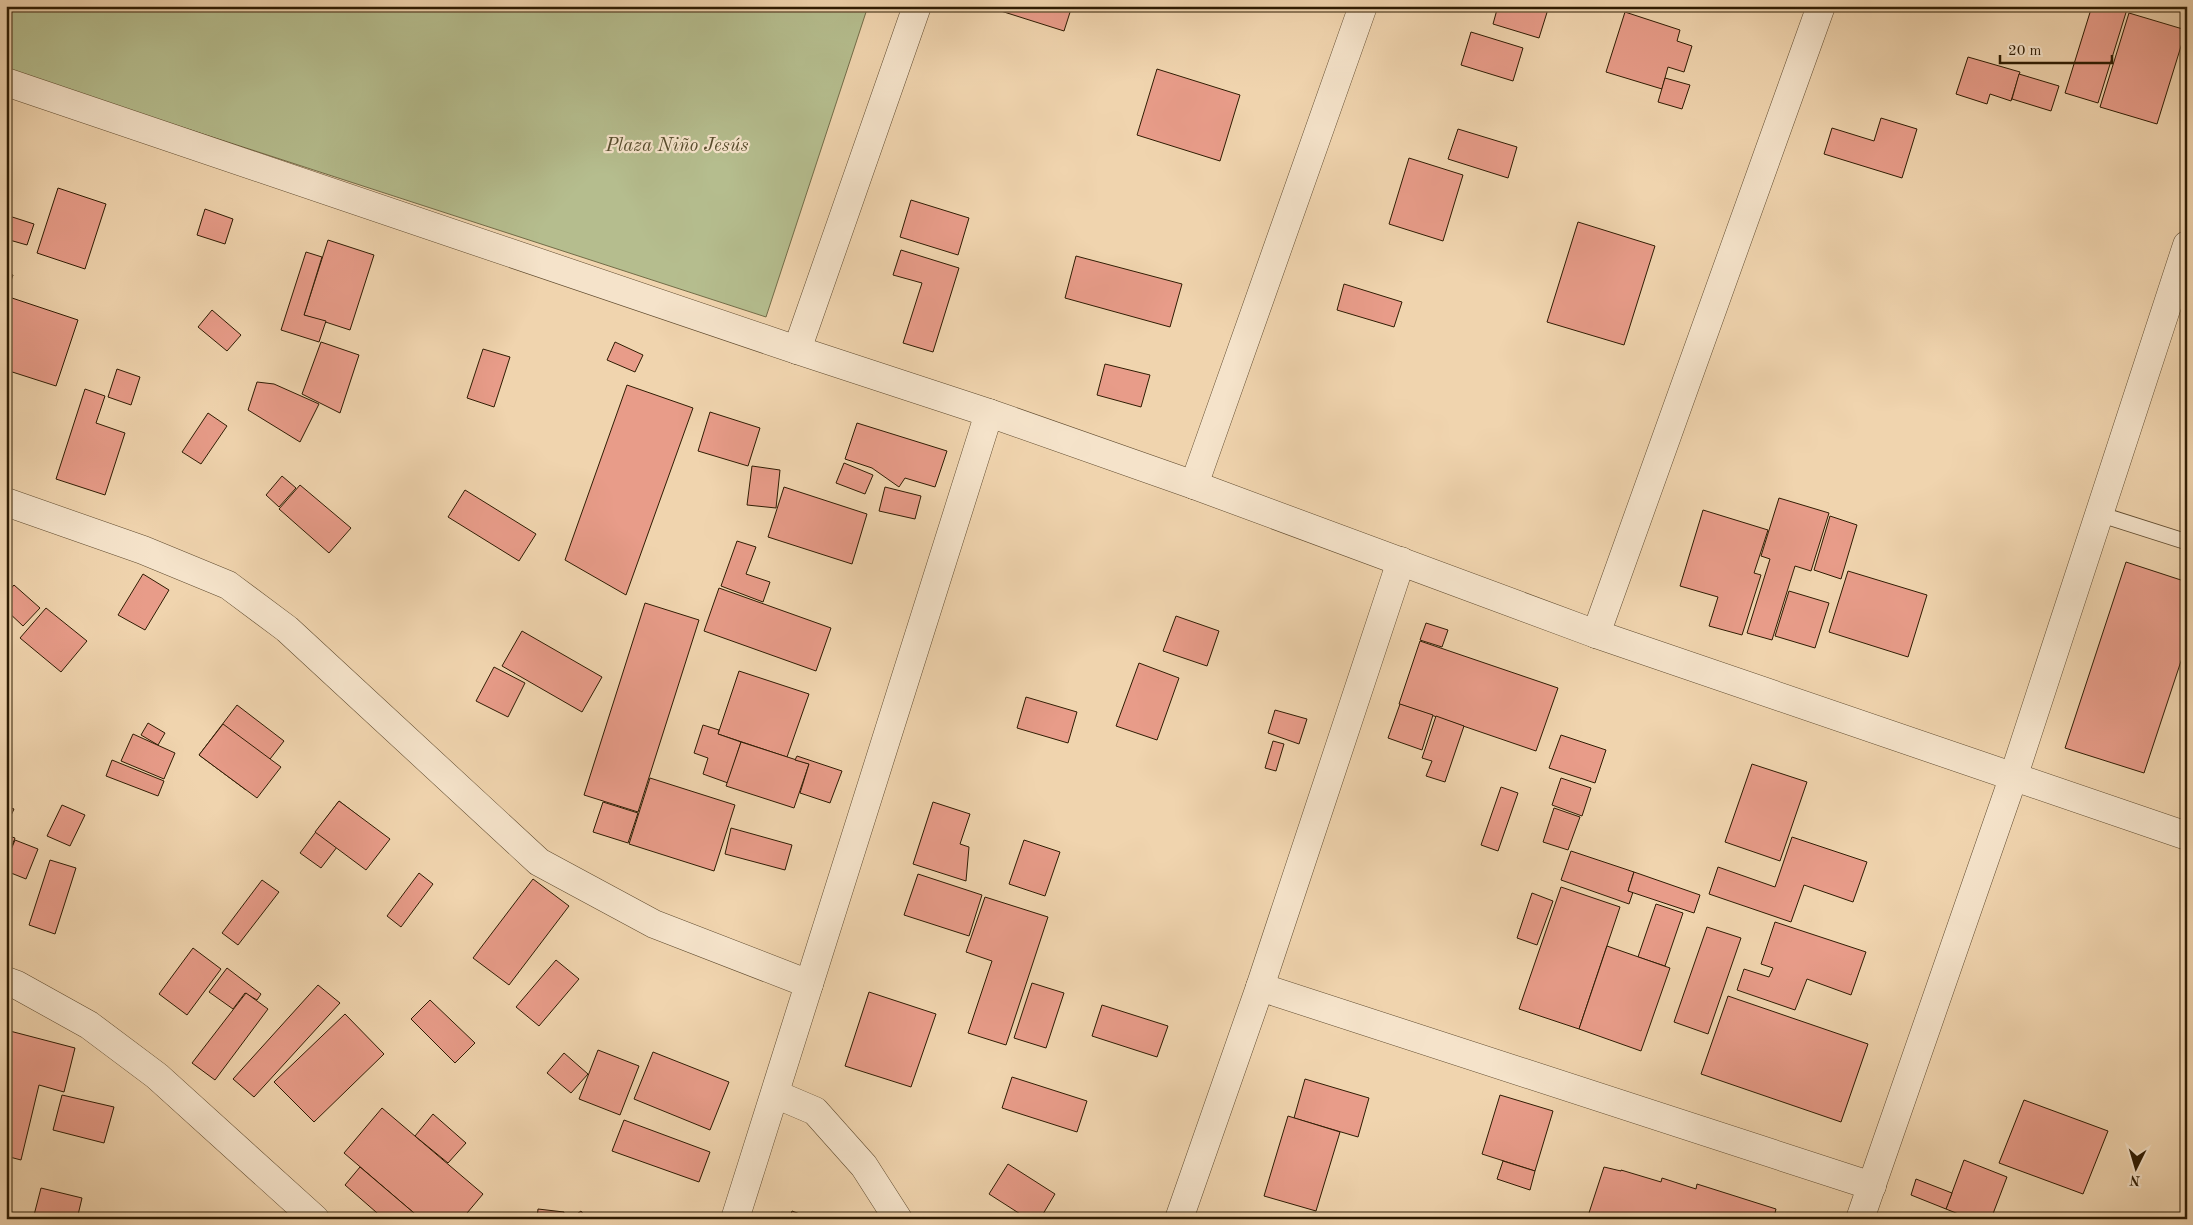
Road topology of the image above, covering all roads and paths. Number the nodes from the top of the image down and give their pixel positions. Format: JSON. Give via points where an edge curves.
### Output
{"nodes":[{"id":1,"x":917,"y":6,"type":"edge"},
{"id":2,"x":1363,"y":6,"type":"edge"},
{"id":3,"x":1821,"y":6,"type":"edge"},
{"id":4,"x":6,"y":82,"type":"edge"},
{"id":5,"x":2187,"y":245,"type":"edge"},
{"id":6,"x":798,"y":350,"type":"junction"},
{"id":7,"x":989,"y":413,"type":"junction"},
{"id":8,"x":1194,"y":485,"type":"junction"},
{"id":9,"x":6,"y":502,"type":"edge"},
{"id":10,"x":2099,"y":514,"type":"junction"},
{"id":11,"x":2187,"y":542,"type":"edge"},
{"id":12,"x":1401,"y":561,"type":"junction"},
{"id":13,"x":1596,"y":634,"type":"junction"},
{"id":14,"x":2013,"y":778,"type":"junction"},
{"id":15,"x":2187,"y":836,"type":"edge"},
{"id":16,"x":6,"y":981,"type":"edge"},
{"id":17,"x":809,"y":984,"type":"junction"},
{"id":18,"x":1260,"y":987,"type":"junction"},
{"id":19,"x":775,"y":1094,"type":"junction"},
{"id":20,"x":1872,"y":1186,"type":"junction"},
{"id":21,"x":315,"y":1219,"type":"edge"},
{"id":22,"x":735,"y":1219,"type":"edge"},
{"id":23,"x":898,"y":1219,"type":"edge"},
{"id":24,"x":1179,"y":1219,"type":"edge"},
{"id":25,"x":1860,"y":1219,"type":"edge"}],
"edges":[{"from":1,"to":6,"type":"street"},
{"from":2,"to":8,"type":"street"},
{"from":3,"to":13,"type":"street"},
{"from":4,"to":6,"type":"street"},
{"from":5,"to":10,"type":"street"},
{"from":6,"to":7,"type":"street"},
{"from":7,"to":8,"type":"street"},
{"from":7,"to":17,"type":"street"},
{"from":8,"to":12,"type":"street"},
{"from":9,"to":17,"type":"street","via":[[143,550],[228,585],[287,629],[539,862],[654,924]]},
{"from":10,"to":11,"type":"lane"},
{"from":10,"to":14,"type":"street"},
{"from":12,"to":13,"type":"street"},
{"from":12,"to":18,"type":"street"},
{"from":13,"to":14,"type":"street"},
{"from":14,"to":15,"type":"street"},
{"from":14,"to":20,"type":"street"},
{"from":16,"to":21,"type":"street","via":[[89,1025],[157,1076]]},
{"from":17,"to":19,"type":"street"},
{"from":18,"to":20,"type":"street"},
{"from":18,"to":24,"type":"street"},
{"from":19,"to":22,"type":"street"},
{"from":19,"to":23,"type":"street","via":[[815,1111],[864,1166]]},
{"from":20,"to":25,"type":"street"}]}
